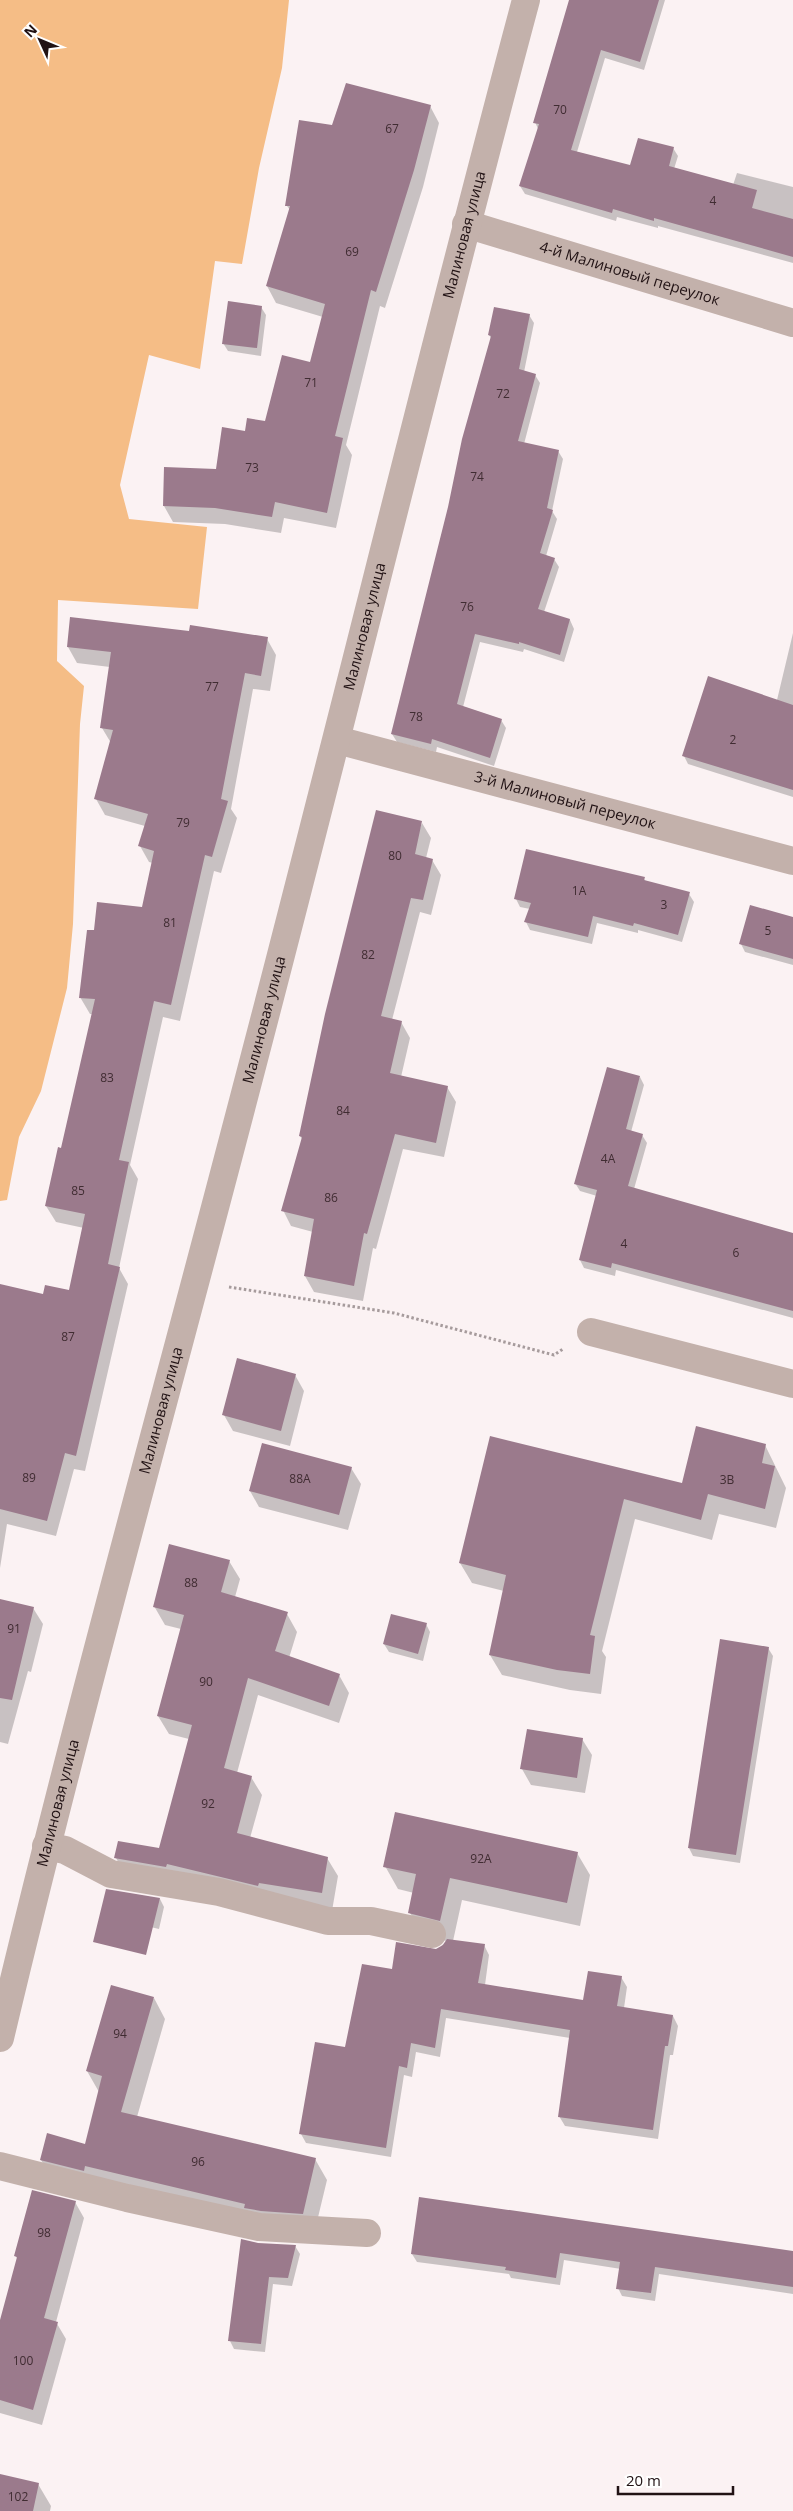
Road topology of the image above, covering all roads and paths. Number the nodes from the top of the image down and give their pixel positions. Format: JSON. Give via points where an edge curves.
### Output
{"nodes":[{"id":1,"x":526,"y":0,"type":"edge"},
{"id":2,"x":466,"y":224,"type":"junction"},
{"id":3,"x":793,"y":323,"type":"edge"},
{"id":4,"x":337,"y":740,"type":"junction"},
{"id":5,"x":793,"y":861,"type":"edge"},
{"id":6,"x":196,"y":1282,"type":"junction"},
{"id":7,"x":591,"y":1332,"type":"joint"},
{"id":8,"x":793,"y":1384,"type":"edge"},
{"id":9,"x":46,"y":1846,"type":"junction"},
{"id":10,"x":432,"y":1934,"type":"dead end"},
{"id":11,"x":0,"y":2038,"type":"edge"},
{"id":12,"x":0,"y":2166,"type":"edge"},
{"id":13,"x":367,"y":2233,"type":"dead end"}],
"edges":[{"from":1,"to":2,"type":"street","name":"Малиновая улица"},
{"from":2,"to":3,"type":"street","name":"4-й Малиновый переулок"},
{"from":2,"to":4,"type":"street","name":"Малиновая улица"},
{"from":4,"to":5,"type":"street","name":"3-й Малиновый переулок"},
{"from":4,"to":6,"type":"street","name":"Малиновая улица"},
{"from":6,"to":7,"type":"path","via":[[394,1312],[554,1355]]},
{"from":6,"to":9,"type":"street","name":"Малиновая улица"},
{"from":7,"to":8,"type":"street"},
{"from":9,"to":10,"type":"street","via":[[65,1850],[112,1874],[219,1892],[328,1920],[371,1921]]},
{"from":9,"to":11,"type":"street","name":"Малиновая улица"},
{"from":12,"to":13,"type":"street","via":[[259,2227]]}]}
